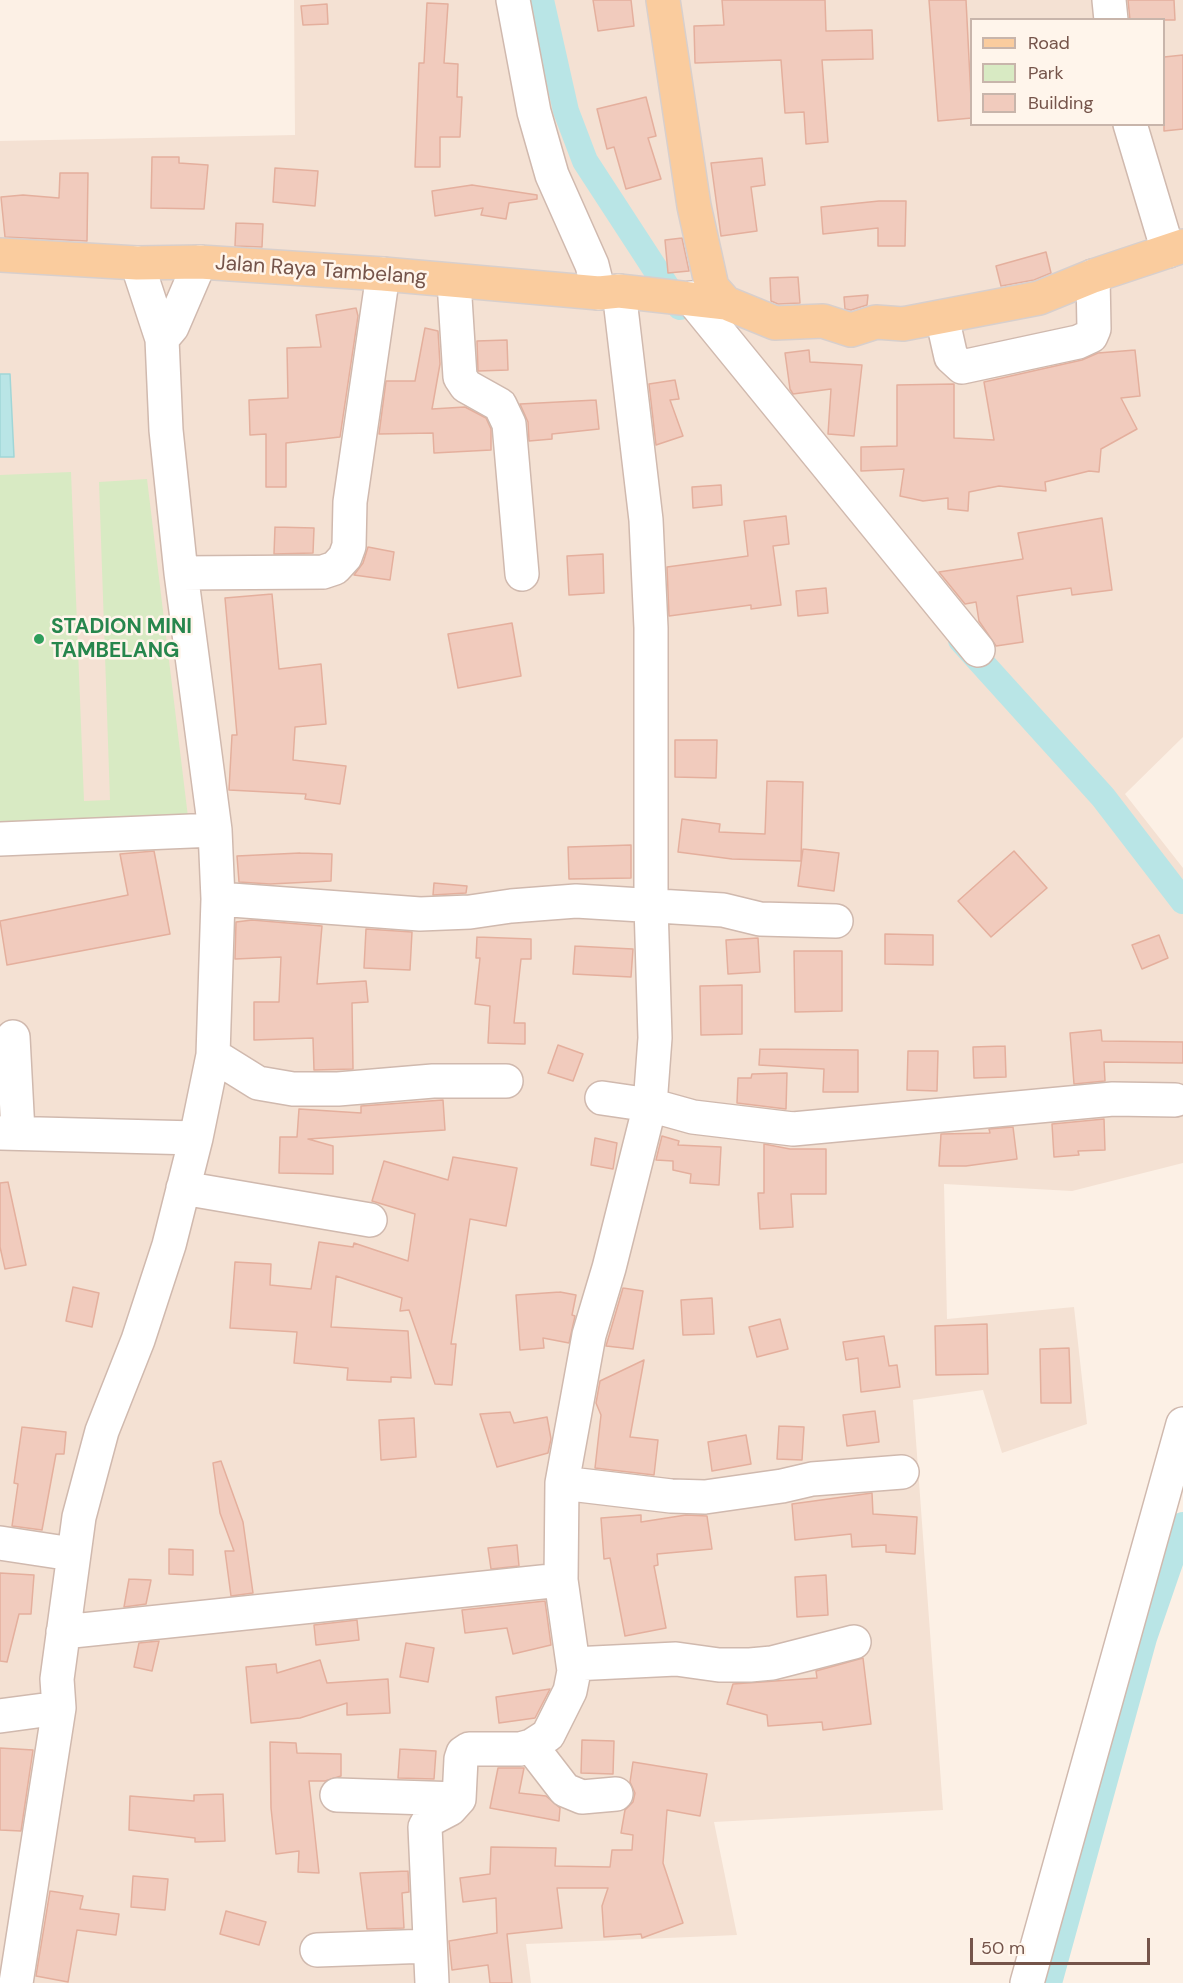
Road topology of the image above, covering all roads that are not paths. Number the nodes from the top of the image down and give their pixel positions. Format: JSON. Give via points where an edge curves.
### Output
{"nodes":[{"id":1,"x":513,"y":0,"type":"edge"},
{"id":2,"x":663,"y":0,"type":"edge"},
{"id":3,"x":1109,"y":0,"type":"edge"},
{"id":4,"x":1112,"y":18,"type":"edge"},
{"id":5,"x":1132,"y":126,"type":"edge"},
{"id":6,"x":1172,"y":245,"type":"edge"},
{"id":7,"x":0,"y":255,"type":"edge"},
{"id":8,"x":200,"y":262,"type":"junction"},
{"id":9,"x":137,"y":263,"type":"junction"},
{"id":10,"x":383,"y":274,"type":"junction"},
{"id":11,"x":1094,"y":276,"type":"junction"},
{"id":12,"x":454,"y":282,"type":"junction"},
{"id":13,"x":619,"y":293,"type":"junction"},
{"id":14,"x":692,"y":298,"type":"junction"},
{"id":15,"x":726,"y":303,"type":"junction"},
{"id":16,"x":942,"y":317,"type":"junction"},
{"id":17,"x":162,"y":339,"type":"junction"},
{"id":18,"x":181,"y":573,"type":"junction"},
{"id":19,"x":522,"y":574,"type":"dead end"},
{"id":20,"x":978,"y":650,"type":"dead end"},
{"id":21,"x":215,"y":830,"type":"junction"},
{"id":22,"x":0,"y":838,"type":"edge"},
{"id":23,"x":218,"y":899,"type":"junction"},
{"id":24,"x":651,"y":905,"type":"junction"},
{"id":25,"x":836,"y":921,"type":"dead end"},
{"id":26,"x":13,"y":1037,"type":"dead end"},
{"id":27,"x":213,"y":1055,"type":"junction"},
{"id":28,"x":506,"y":1081,"type":"dead end"},
{"id":29,"x":602,"y":1098,"type":"dead end"},
{"id":30,"x":1175,"y":1100,"type":"dead end"},
{"id":31,"x":650,"y":1105,"type":"junction"},
{"id":32,"x":9,"y":1132,"type":"edge"},
{"id":33,"x":196,"y":1138,"type":"junction"},
{"id":34,"x":183,"y":1188,"type":"junction"},
{"id":35,"x":370,"y":1220,"type":"dead end"},
{"id":36,"x":1183,"y":1424,"type":"edge"},
{"id":37,"x":903,"y":1472,"type":"dead end"},
{"id":38,"x":562,"y":1483,"type":"junction"},
{"id":39,"x":0,"y":1543,"type":"edge"},
{"id":40,"x":72,"y":1554,"type":"junction"},
{"id":41,"x":561,"y":1580,"type":"junction"},
{"id":42,"x":63,"y":1632,"type":"junction"},
{"id":43,"x":854,"y":1642,"type":"dead end"},
{"id":44,"x":573,"y":1664,"type":"junction"},
{"id":45,"x":59,"y":1708,"type":"junction"},
{"id":46,"x":0,"y":1716,"type":"edge"},
{"id":47,"x":531,"y":1746,"type":"junction"},
{"id":48,"x":616,"y":1794,"type":"dead end"},
{"id":49,"x":337,"y":1795,"type":"dead end"},
{"id":50,"x":459,"y":1799,"type":"junction"},
{"id":51,"x":430,"y":1946,"type":"junction"},
{"id":52,"x":317,"y":1950,"type":"dead end"},
{"id":53,"x":16,"y":1983,"type":"edge"},
{"id":54,"x":432,"y":1983,"type":"edge"},
{"id":55,"x":1027,"y":1983,"type":"edge"}],
"edges":[{"from":1,"to":13,"type":"street","via":[[534,112],[549,165],[592,265]]},
{"from":2,"to":15,"type":"main road","via":[[697,218],[712,287]]},
{"from":3,"to":4,"type":"street"},
{"from":5,"to":6,"type":"street","via":[[1149,188]]},
{"from":6,"to":11,"type":"main road"},
{"from":7,"to":9,"type":"main road","name":"Jalan Raya Tambelang"},
{"from":8,"to":9,"type":"main road","name":"Jalan Raya Tambelang"},
{"from":8,"to":10,"type":"main road","name":"Jalan Raya Tambelang"},
{"from":8,"to":17,"type":"street","via":[[172,327]]},
{"from":9,"to":17,"type":"street"},
{"from":10,"to":12,"type":"main road","name":"Jalan Raya Tambelang"},
{"from":10,"to":18,"type":"street","via":[[345,557],[335,568],[323,572]]},
{"from":11,"to":16,"type":"main road","via":[[1039,298]]},
{"from":11,"to":16,"type":"street","via":[[1094,329],[1091,336],[1078,342],[962,367],[951,357]]},
{"from":12,"to":13,"type":"main road","name":"Jalan Raya Tambelang"},
{"from":12,"to":19,"type":"street","via":[[460,377],[466,386],[500,405],[509,424]]},
{"from":13,"to":14,"type":"main road","name":"Jalan Raya Tambelang"},
{"from":13,"to":24,"type":"street","via":[[646,520],[651,628]]},
{"from":14,"to":15,"type":"main road"},
{"from":14,"to":20,"type":"street"},
{"from":15,"to":16,"type":"main road","via":[[775,323],[824,321],[851,330],[876,322],[903,324]]},
{"from":17,"to":18,"type":"street","via":[[166,430]]},
{"from":18,"to":21,"type":"street"},
{"from":21,"to":22,"type":"street"},
{"from":21,"to":23,"type":"street"},
{"from":23,"to":24,"type":"street","via":[[420,914],[576,901]]},
{"from":23,"to":27,"type":"street"},
{"from":24,"to":25,"type":"street","via":[[723,910],[760,919]]},
{"from":24,"to":31,"type":"street","via":[[655,1038]]},
{"from":26,"to":32,"type":"street"},
{"from":27,"to":28,"type":"street","via":[[258,1083],[293,1089]]},
{"from":27,"to":33,"type":"street"},
{"from":29,"to":31,"type":"street"},
{"from":30,"to":31,"type":"street","via":[[1113,1099],[793,1129],[693,1117]]},
{"from":31,"to":38,"type":"street","via":[[589,1335]]},
{"from":32,"to":33,"type":"street"},
{"from":33,"to":34,"type":"street"},
{"from":34,"to":35,"type":"street"},
{"from":34,"to":40,"type":"street","via":[[138,1340],[102,1431]]},
{"from":36,"to":55,"type":"street"},
{"from":37,"to":38,"type":"street","via":[[812,1479],[705,1497]]},
{"from":38,"to":41,"type":"street"},
{"from":39,"to":40,"type":"street"},
{"from":40,"to":42,"type":"street"},
{"from":41,"to":42,"type":"street"},
{"from":41,"to":44,"type":"street"},
{"from":42,"to":45,"type":"street","via":[[57,1679]]},
{"from":43,"to":44,"type":"street","via":[[750,1665],[676,1659]]},
{"from":44,"to":47,"type":"street","via":[[570,1691],[557,1719],[548,1735]]},
{"from":45,"to":46,"type":"street"},
{"from":45,"to":53,"type":"street"},
{"from":47,"to":48,"type":"street","via":[[565,1790],[582,1797]]},
{"from":47,"to":50,"type":"street","via":[[469,1749],[460,1759]]},
{"from":49,"to":50,"type":"street"},
{"from":50,"to":51,"type":"street","via":[[425,1827]]},
{"from":51,"to":52,"type":"street"},
{"from":51,"to":54,"type":"street"}]}
